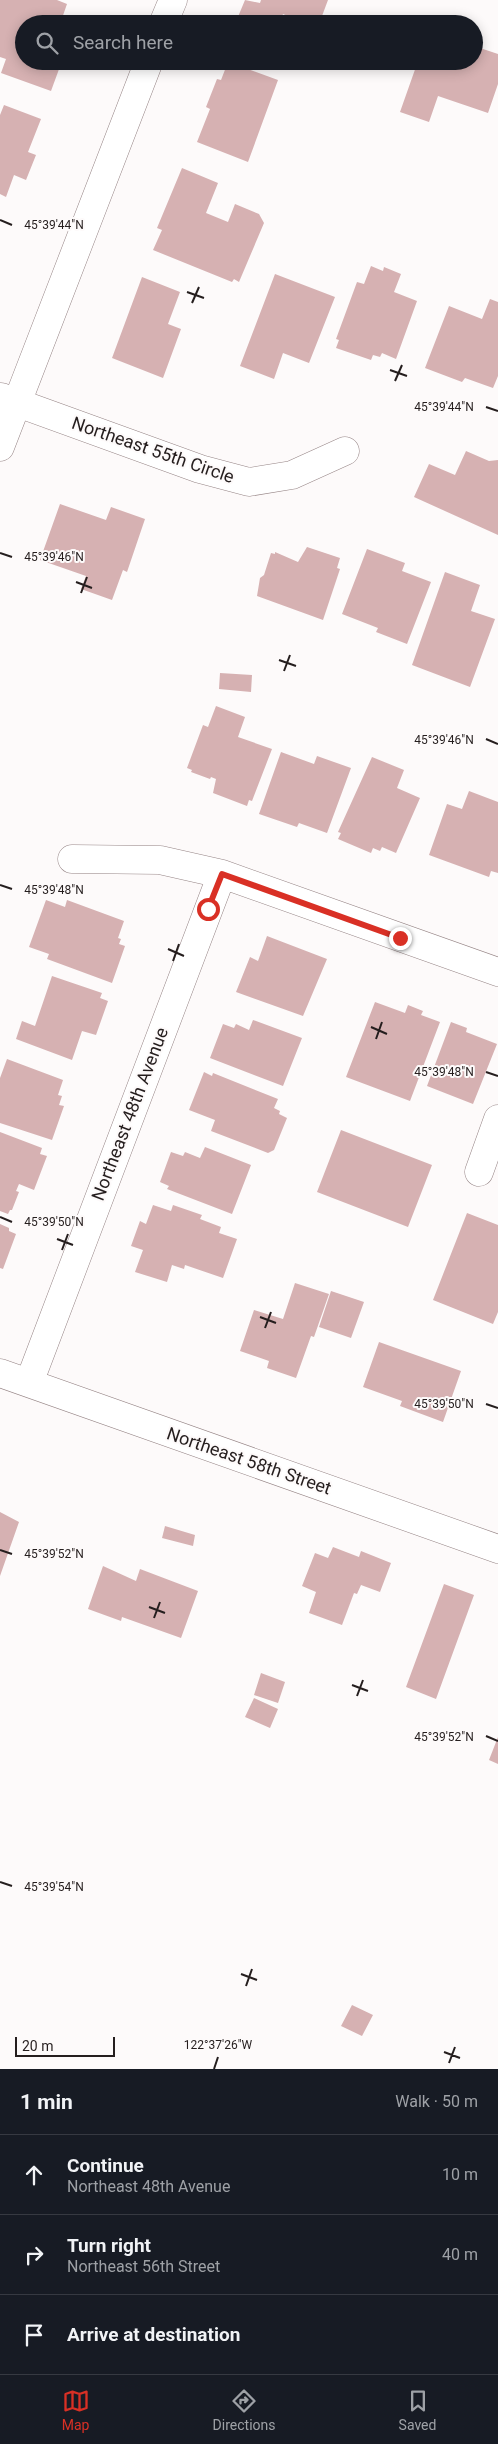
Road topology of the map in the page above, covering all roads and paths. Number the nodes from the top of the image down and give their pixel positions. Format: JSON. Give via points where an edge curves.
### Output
{"nodes":[{"id":1,"x":173,"y":0,"type":"edge"},
{"id":2,"x":167,"y":15,"type":"edge"},
{"id":3,"x":145,"y":70,"type":"edge"},
{"id":4,"x":9,"y":400,"type":"edge"},
{"id":5,"x":0,"y":447,"type":"edge"},
{"id":6,"x":345,"y":451,"type":"dead end"},
{"id":7,"x":72,"y":859,"type":"dead end"},
{"id":8,"x":222,"y":874,"type":"junction"},
{"id":9,"x":498,"y":972,"type":"edge"},
{"id":10,"x":498,"y":1118,"type":"edge"},
{"id":11,"x":478,"y":1172,"type":"dead end"},
{"id":12,"x":0,"y":1373,"type":"edge"},
{"id":13,"x":28,"y":1383,"type":"junction"},
{"id":14,"x":498,"y":1549,"type":"edge"}],
"edges":[{"from":1,"to":2,"type":"street"},
{"from":3,"to":4,"type":"street"},
{"from":4,"to":5,"type":"street"},
{"from":4,"to":6,"type":"street","name":"Northeast 55th Circle","via":[[200,469],[249,482],[292,474]]},
{"from":7,"to":8,"type":"street","via":[[160,860]]},
{"from":8,"to":9,"type":"street"},
{"from":8,"to":13,"type":"street","name":"Northeast 48th Avenue"},
{"from":10,"to":11,"type":"street"},
{"from":12,"to":13,"type":"street","name":"Northeast 58th Street"},
{"from":13,"to":14,"type":"street","name":"Northeast 58th Street"}]}
